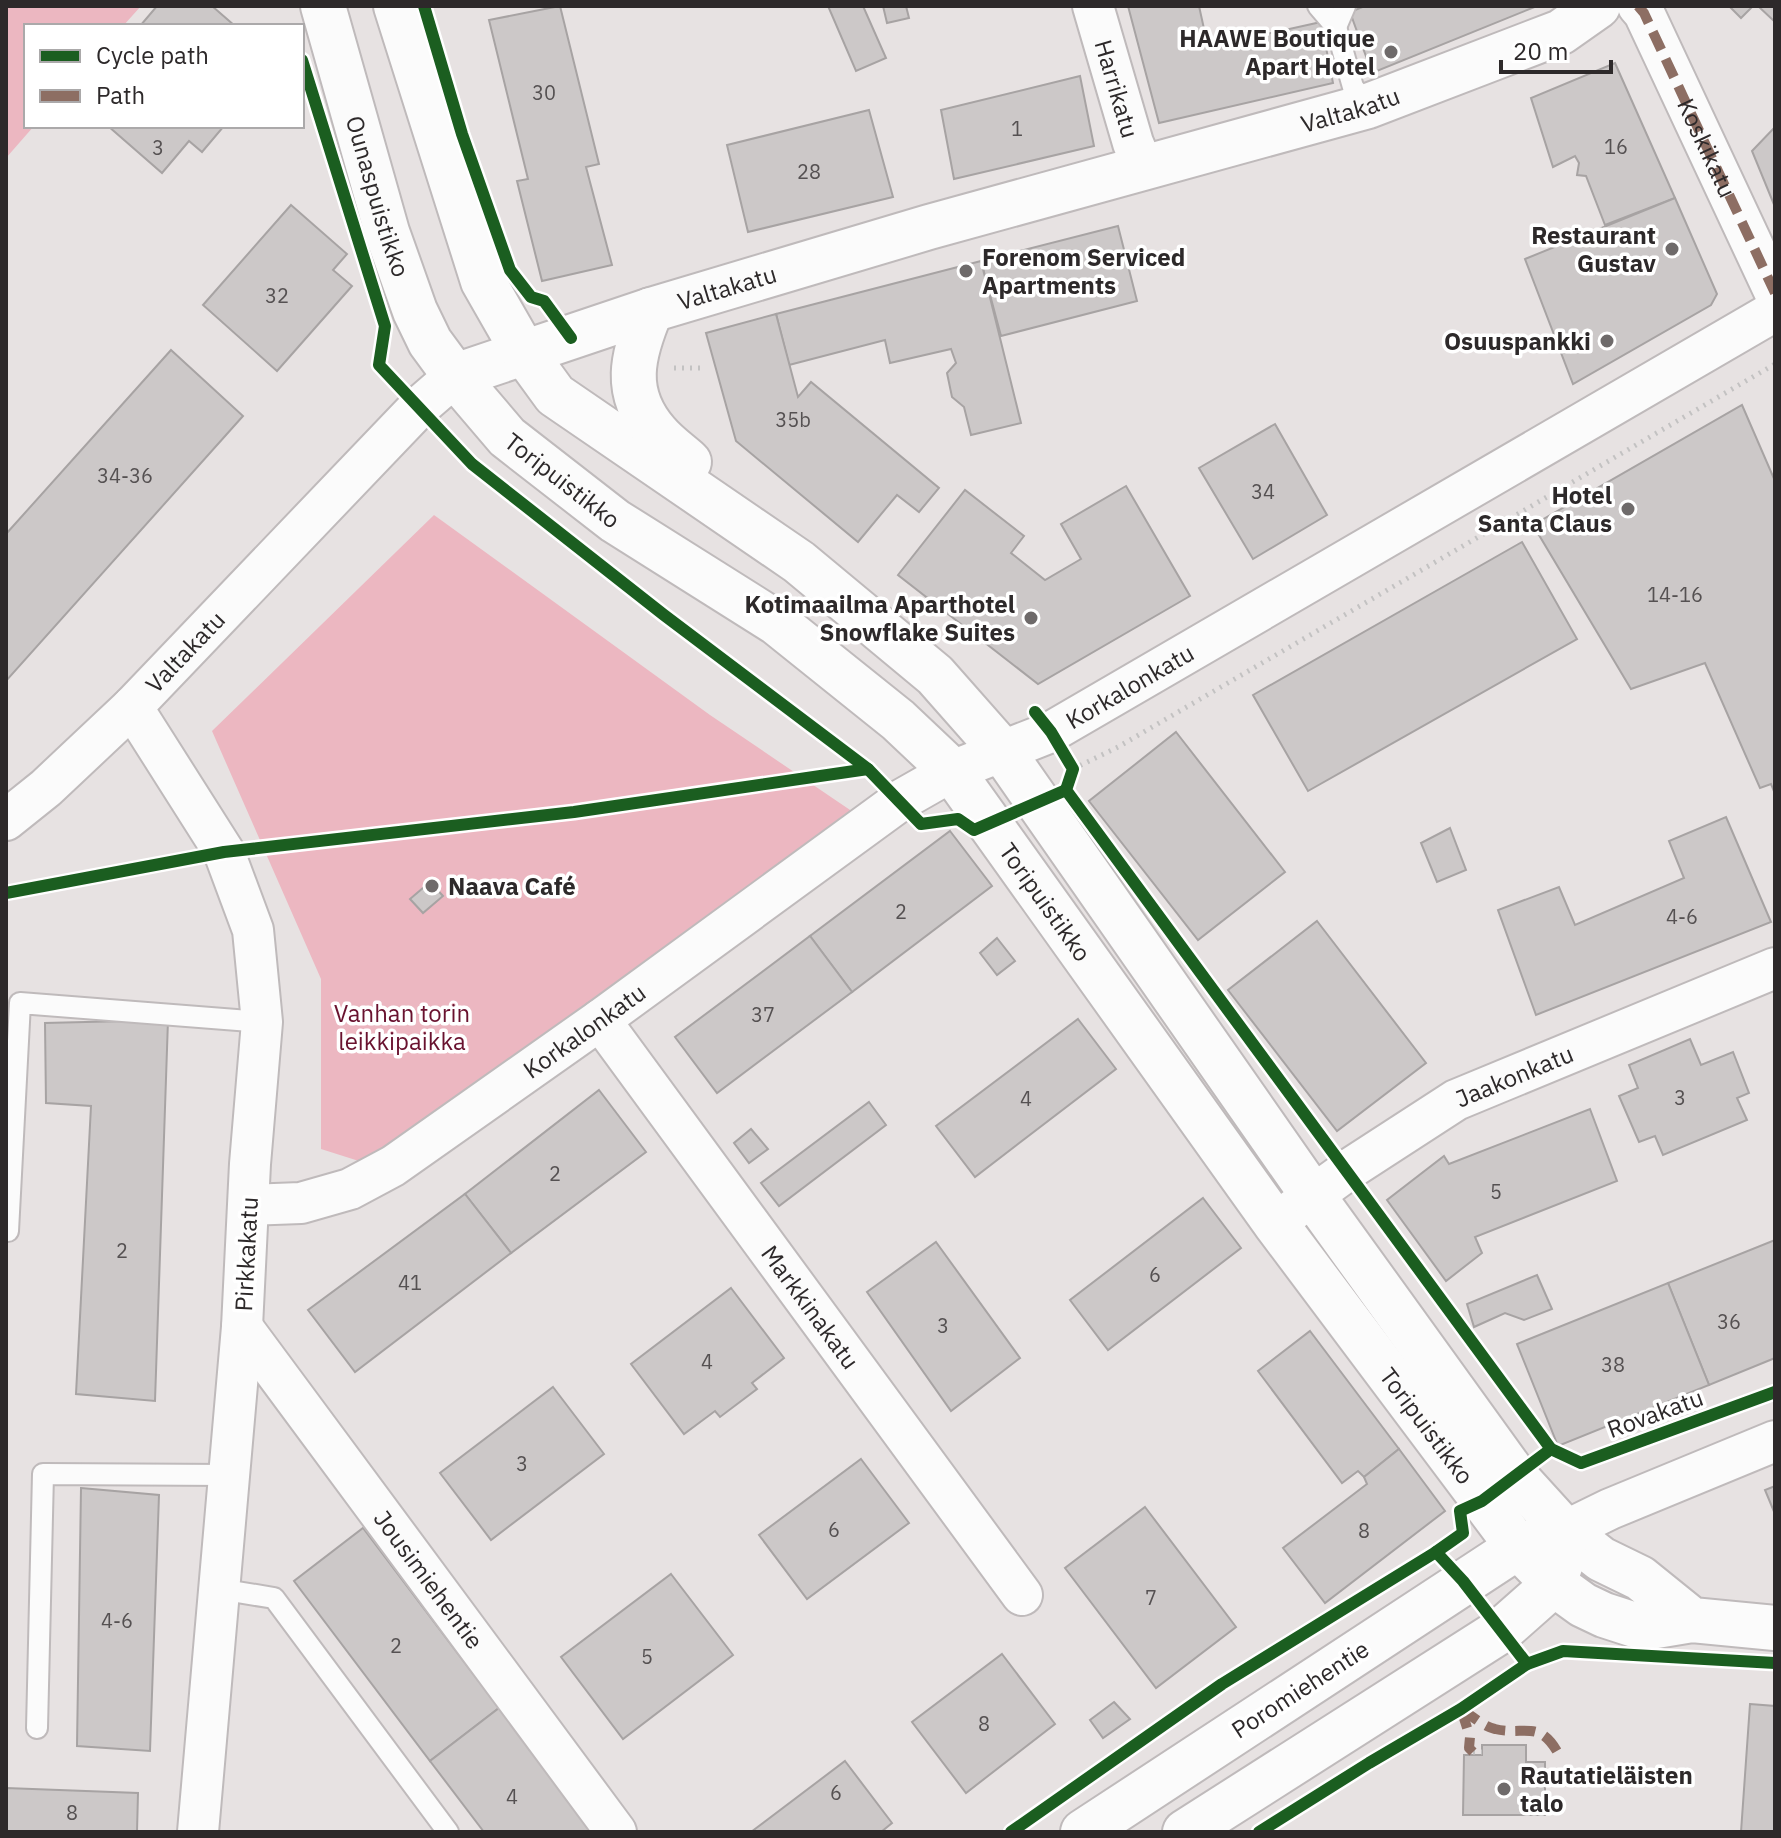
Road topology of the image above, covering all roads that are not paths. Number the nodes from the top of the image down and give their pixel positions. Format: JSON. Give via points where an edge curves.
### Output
{"nodes":[{"id":1,"x":323,"y":6,"type":"edge"},
{"id":2,"x":396,"y":6,"type":"edge"},
{"id":3,"x":1093,"y":6,"type":"edge"},
{"id":4,"x":1318,"y":6,"type":"edge"},
{"id":5,"x":1345,"y":6,"type":"edge"},
{"id":6,"x":1598,"y":6,"type":"edge"},
{"id":7,"x":1638,"y":6,"type":"edge"},
{"id":8,"x":1336,"y":27,"type":"junction"},
{"id":9,"x":1368,"y":106,"type":"junction"},
{"id":10,"x":1144,"y":169,"type":"junction"},
{"id":11,"x":1775,"y":293,"type":"edge"},
{"id":12,"x":651,"y":310,"type":"junction"},
{"id":13,"x":1775,"y":311,"type":"edge"},
{"id":14,"x":523,"y":351,"type":"junction"},
{"id":15,"x":455,"y":376,"type":"junction"},
{"id":16,"x":726,"y":513,"type":"junction"},
{"id":17,"x":132,"y":707,"type":"junction"},
{"id":18,"x":1003,"y":752,"type":"junction"},
{"id":19,"x":952,"y":771,"type":"junction"},
{"id":20,"x":6,"y":820,"type":"edge"},
{"id":21,"x":1775,"y":968,"type":"edge"},
{"id":22,"x":600,"y":1020,"type":"junction"},
{"id":23,"x":262,"y":1022,"type":"junction"},
{"id":24,"x":1313,"y":1196,"type":"junction"},
{"id":25,"x":249,"y":1205,"type":"junction"},
{"id":26,"x":1275,"y":1223,"type":"junction"},
{"id":27,"x":8,"y":1231,"type":"dead end"},
{"id":28,"x":242,"y":1327,"type":"junction"},
{"id":29,"x":1775,"y":1441,"type":"edge"},
{"id":30,"x":229,"y":1475,"type":"junction"},
{"id":31,"x":1565,"y":1531,"type":"junction"},
{"id":32,"x":1518,"y":1547,"type":"junction"},
{"id":33,"x":1554,"y":1584,"type":"junction"},
{"id":34,"x":219,"y":1589,"type":"junction"},
{"id":35,"x":1022,"y":1595,"type":"dead end"},
{"id":36,"x":1692,"y":1620,"type":"junction"},
{"id":37,"x":1775,"y":1628,"type":"edge"},
{"id":38,"x":37,"y":1728,"type":"dead end"},
{"id":39,"x":198,"y":1832,"type":"edge"},
{"id":40,"x":448,"y":1832,"type":"edge"},
{"id":41,"x":616,"y":1832,"type":"edge"},
{"id":42,"x":1083,"y":1832,"type":"edge"},
{"id":43,"x":1185,"y":1832,"type":"edge"}],
"edges":[{"from":1,"to":15,"type":"main road","name":"Ounaspuistikko","via":[[415,311]]},
{"from":2,"to":14,"type":"main road","via":[[483,281]]},
{"from":3,"to":10,"type":"street","name":"Harrikatu"},
{"from":4,"to":8,"type":"lane"},
{"from":5,"to":8,"type":"lane"},
{"from":6,"to":9,"type":"main road","name":"Valtakatu","via":[[1561,32]]},
{"from":7,"to":11,"type":"street","name":"Koskikatu"},
{"from":8,"to":9,"type":"lane","via":[[1353,87]]},
{"from":9,"to":10,"type":"main road","name":"Valtakatu"},
{"from":10,"to":12,"type":"main road","name":"Valtakatu"},
{"from":12,"to":14,"type":"main road","name":"Valtakatu"},
{"from":12,"to":16,"type":"main road","via":[[633,365],[638,408],[657,434],[689,462]]},
{"from":13,"to":18,"type":"street","name":"Korkalonkatu","via":[[1051,732]]},
{"from":14,"to":15,"type":"main road","name":"Valtakatu"},
{"from":14,"to":16,"type":"main road","name":"Toripuistikko","via":[[555,395]]},
{"from":15,"to":17,"type":"street","name":"Valtakatu","via":[[418,408]]},
{"from":15,"to":19,"type":"main road","name":"Toripuistikko","via":[[507,437],[615,521],[777,623],[898,720]]},
{"from":16,"to":18,"type":"main road","name":"Toripuistikko","via":[[799,562],[935,675]]},
{"from":17,"to":20,"type":"street","name":"Valtakatu"},
{"from":17,"to":23,"type":"street","name":"Pirkkakatu","via":[[224,852],[253,930]]},
{"from":18,"to":19,"type":"street","name":"Korkalonkatu"},
{"from":18,"to":24,"type":"main road","name":"Toripuistikko"},
{"from":19,"to":22,"type":"street","name":"Korkalonkatu","via":[[901,800]]},
{"from":19,"to":26,"type":"main road","name":"Toripuistikko"},
{"from":21,"to":24,"type":"street","name":"Jaakonkatu","via":[[1456,1100]]},
{"from":22,"to":25,"type":"street","name":"Korkalonkatu","via":[[361,1183],[301,1203]]},
{"from":22,"to":35,"type":"street","name":"Markkinakatu"},
{"from":23,"to":25,"type":"street","name":"Pirkkakatu"},
{"from":23,"to":27,"type":"lane","via":[[20,1003]]},
{"from":24,"to":26,"type":"street","name":"Jaakonkatu"},
{"from":24,"to":31,"type":"main road","name":"Toripuistikko","via":[[1515,1476]]},
{"from":25,"to":28,"type":"street","name":"Pirkkakatu"},
{"from":26,"to":32,"type":"main road","name":"Toripuistikko"},
{"from":28,"to":30,"type":"street","name":"Pirkkakatu"},
{"from":28,"to":41,"type":"street","name":"Jousimiehentie"},
{"from":29,"to":31,"type":"street"},
{"from":30,"to":34,"type":"street","name":"Pirkkakatu"},
{"from":30,"to":38,"type":"lane","via":[[43,1474]]},
{"from":31,"to":32,"type":"main road","name":"Poromiehentie"},
{"from":31,"to":33,"type":"main road"},
{"from":31,"to":36,"type":"main road","via":[[1601,1559],[1640,1578]]},
{"from":32,"to":33,"type":"main road"},
{"from":32,"to":42,"type":"main road","name":"Poromiehentie"},
{"from":33,"to":36,"type":"main road","via":[[1583,1605],[1644,1628]]},
{"from":33,"to":43,"type":"main road","via":[[1473,1651]]},
{"from":34,"to":39,"type":"street","name":"Pirkkakatu"},
{"from":34,"to":40,"type":"lane","via":[[274,1598]]},
{"from":36,"to":37,"type":"main road"}]}
